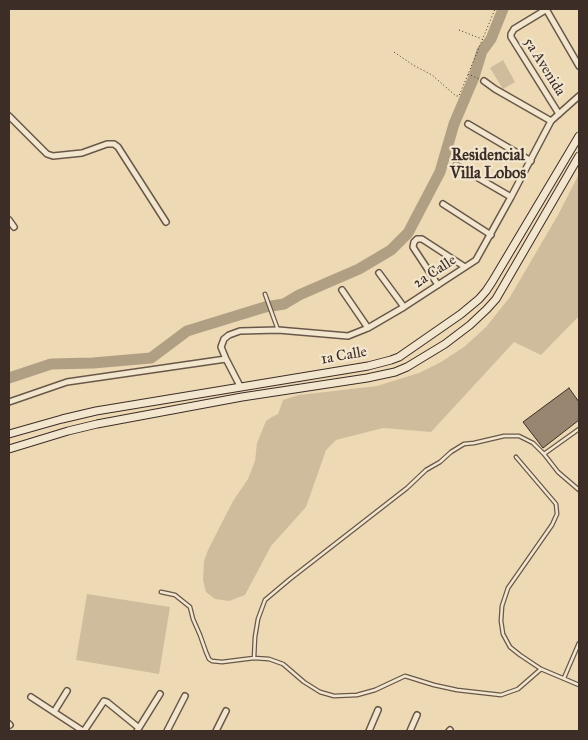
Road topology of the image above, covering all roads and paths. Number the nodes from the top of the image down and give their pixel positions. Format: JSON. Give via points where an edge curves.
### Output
{"nodes":[{"id":1,"x":495,"y":9,"type":"edge"},
{"id":2,"x":546,"y":9,"type":"edge"},
{"id":3,"x":458,"y":30,"type":"dead end"},
{"id":4,"x":482,"y":39,"type":"junction"},
{"id":5,"x":394,"y":52,"type":"dead end"},
{"id":6,"x":579,"y":66,"type":"edge"},
{"id":7,"x":468,"y":74,"type":"junction"},
{"id":8,"x":481,"y":80,"type":"joint"},
{"id":9,"x":579,"y":96,"type":"edge"},
{"id":10,"x":559,"y":114,"type":"junction"},
{"id":11,"x":9,"y":116,"type":"edge"},
{"id":12,"x":551,"y":121,"type":"junction"},
{"id":13,"x":468,"y":124,"type":"dead end"},
{"id":14,"x":579,"y":136,"type":"edge"},
{"id":15,"x":579,"y":156,"type":"edge"},
{"id":16,"x":531,"y":161,"type":"junction"},
{"id":17,"x":456,"y":165,"type":"dead end"},
{"id":18,"x":511,"y":197,"type":"junction"},
{"id":19,"x":443,"y":204,"type":"dead end"},
{"id":20,"x":9,"y":220,"type":"edge"},
{"id":21,"x":166,"y":222,"type":"dead end"},
{"id":22,"x":14,"y":227,"type":"dead end"},
{"id":23,"x":491,"y":235,"type":"junction"},
{"id":24,"x":466,"y":267,"type":"junction"},
{"id":25,"x":379,"y":272,"type":"dead end"},
{"id":26,"x":438,"y":285,"type":"junction"},
{"id":27,"x":342,"y":290,"type":"dead end"},
{"id":28,"x":265,"y":294,"type":"dead end"},
{"id":29,"x":404,"y":307,"type":"junction"},
{"id":30,"x":368,"y":328,"type":"junction"},
{"id":31,"x":278,"y":330,"type":"junction"},
{"id":32,"x":226,"y":359,"type":"junction"},
{"id":33,"x":240,"y":386,"type":"junction"},
{"id":34,"x":9,"y":402,"type":"edge"},
{"id":35,"x":579,"y":429,"type":"edge"},
{"id":36,"x":9,"y":434,"type":"edge"},
{"id":37,"x":9,"y":449,"type":"edge"},
{"id":38,"x":544,"y":454,"type":"junction"},
{"id":39,"x":516,"y":457,"type":"dead end"},
{"id":40,"x":579,"y":490,"type":"edge"},
{"id":41,"x":161,"y":592,"type":"dead end"},
{"id":42,"x":579,"y":643,"type":"edge"},
{"id":43,"x":254,"y":658,"type":"junction"},
{"id":44,"x":541,"y":669,"type":"junction"},
{"id":45,"x":564,"y":678,"type":"junction"},
{"id":46,"x":579,"y":680,"type":"edge"},
{"id":47,"x":578,"y":684,"type":"edge"},
{"id":48,"x":67,"y":691,"type":"dead end"},
{"id":49,"x":160,"y":694,"type":"dead end"},
{"id":50,"x":185,"y":696,"type":"dead end"},
{"id":51,"x":31,"y":697,"type":"dead end"},
{"id":52,"x":378,"y":710,"type":"dead end"},
{"id":53,"x":54,"y":712,"type":"junction"},
{"id":54,"x":226,"y":712,"type":"dead end"},
{"id":55,"x":417,"y":715,"type":"dead end"},
{"id":56,"x":138,"y":730,"type":"edge"},
{"id":57,"x":83,"y":731,"type":"edge"},
{"id":58,"x":167,"y":731,"type":"edge"},
{"id":59,"x":216,"y":731,"type":"edge"},
{"id":60,"x":369,"y":731,"type":"edge"},
{"id":61,"x":410,"y":731,"type":"edge"}],
"edges":[{"from":1,"to":4,"type":"path"},
{"from":2,"to":6,"type":"street"},
{"from":2,"to":10,"type":"street","name":"5a Avenida","via":[[514,29],[511,37]]},
{"from":3,"to":4,"type":"path"},
{"from":4,"to":7,"type":"path"},
{"from":5,"to":7,"type":"path","via":[[456,96],[459,96]]},
{"from":7,"to":8,"type":"path"},
{"from":8,"to":12,"type":"street"},
{"from":9,"to":10,"type":"street","name":"2a Calle"},
{"from":10,"to":12,"type":"street","name":"2a Calle"},
{"from":11,"to":21,"type":"street","via":[[47,154],[54,156],[82,153],[114,144]]},
{"from":12,"to":16,"type":"street","name":"2a Calle"},
{"from":13,"to":16,"type":"street"},
{"from":14,"to":33,"type":"main road","name":"1a Calle","via":[[492,282],[461,314],[391,360],[354,369]]},
{"from":15,"to":37,"type":"main road","name":"1a Calle","via":[[496,299],[470,325],[407,367],[367,378],[97,424]]},
{"from":16,"to":18,"type":"street","name":"2a Calle"},
{"from":17,"to":18,"type":"street"},
{"from":18,"to":23,"type":"street","name":"2a Calle"},
{"from":19,"to":23,"type":"street"},
{"from":20,"to":22,"type":"street"},
{"from":23,"to":24,"type":"street","name":"2a Calle","via":[[476,260]]},
{"from":24,"to":26,"type":"street","name":"2a Calle"},
{"from":24,"to":26,"type":"street","via":[[422,239],[416,240],[414,247]]},
{"from":25,"to":29,"type":"street"},
{"from":26,"to":29,"type":"street","name":"2a Calle"},
{"from":27,"to":30,"type":"street"},
{"from":28,"to":31,"type":"lane"},
{"from":29,"to":30,"type":"street","name":"2a Calle"},
{"from":30,"to":31,"type":"street","name":"2a Calle","via":[[348,336]]},
{"from":31,"to":32,"type":"street","name":"2a Calle","via":[[240,331],[229,336],[221,347]]},
{"from":32,"to":33,"type":"street"},
{"from":32,"to":34,"type":"street","via":[[67,382]]},
{"from":33,"to":36,"type":"main road","name":"1a Calle","via":[[96,411]]},
{"from":35,"to":38,"type":"lane"},
{"from":38,"to":40,"type":"lane","via":[[558,472]]},
{"from":38,"to":43,"type":"lane","via":[[519,436],[464,444],[450,452],[265,600],[258,619]]},
{"from":39,"to":44,"type":"lane","via":[[556,504],[557,514],[552,525],[508,588],[502,606],[503,634],[510,647]]},
{"from":41,"to":43,"type":"lane","via":[[175,595],[190,607],[209,659],[222,662]]},
{"from":42,"to":45,"type":"lane"},
{"from":43,"to":44,"type":"lane","via":[[283,664],[304,682],[334,696],[375,690],[405,676],[434,686],[501,695],[518,689]]},
{"from":44,"to":45,"type":"lane"},
{"from":45,"to":47,"type":"lane"},
{"from":46,"to":47,"type":"lane"},
{"from":48,"to":53,"type":"street"},
{"from":49,"to":56,"type":"street"},
{"from":50,"to":58,"type":"street"},
{"from":51,"to":53,"type":"street"},
{"from":52,"to":60,"type":"street"},
{"from":53,"to":57,"type":"street"},
{"from":54,"to":59,"type":"street"},
{"from":55,"to":61,"type":"street"},
{"from":56,"to":57,"type":"street","via":[[104,701]]}]}
